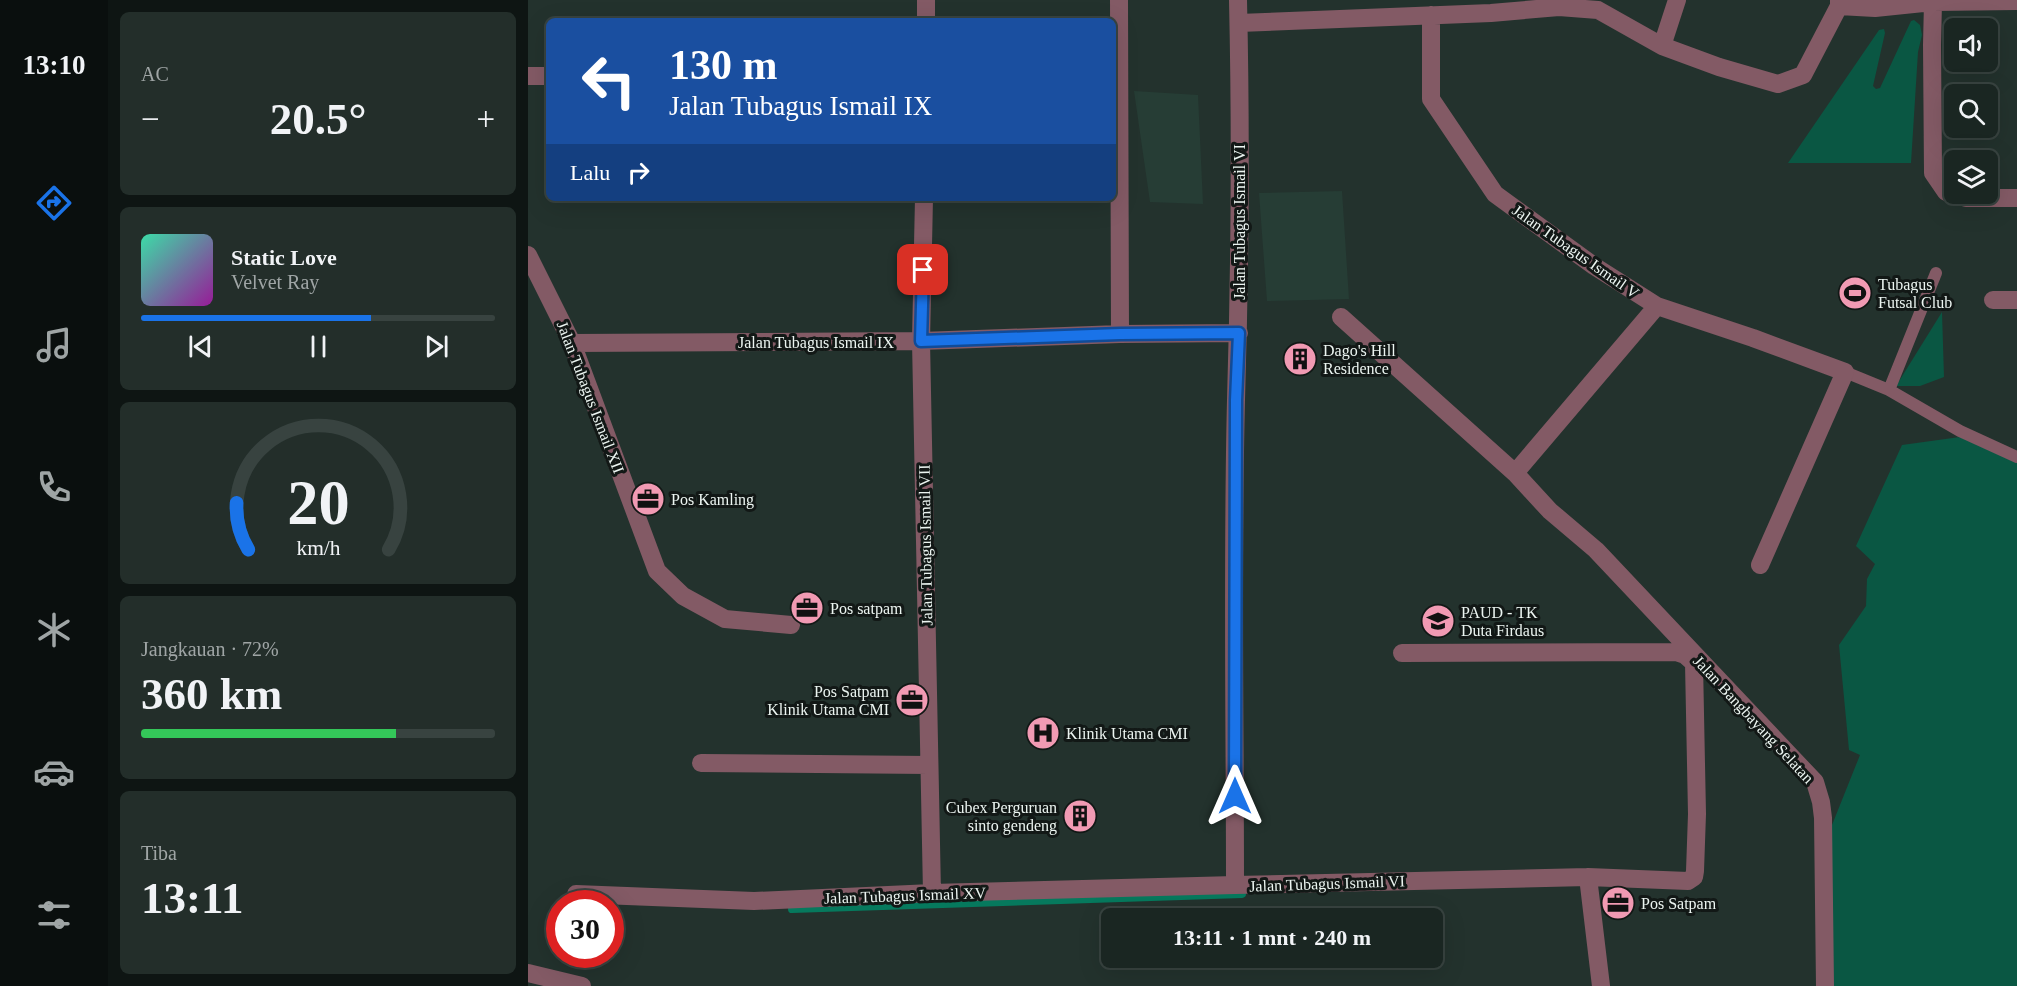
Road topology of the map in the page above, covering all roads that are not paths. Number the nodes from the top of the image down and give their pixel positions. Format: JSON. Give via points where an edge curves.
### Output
{"nodes":[{"id":1,"x":926,"y":0,"type":"edge"},
{"id":2,"x":1119,"y":0,"type":"edge"},
{"id":3,"x":1238,"y":0,"type":"edge"},
{"id":4,"x":1677,"y":0,"type":"edge"},
{"id":5,"x":2017,"y":1,"type":"edge"},
{"id":6,"x":1933,"y":2,"type":"junction"},
{"id":7,"x":1839,"y":3,"type":"edge"},
{"id":8,"x":1431,"y":15,"type":"junction"},
{"id":9,"x":926,"y":18,"type":"edge"},
{"id":10,"x":1239,"y":23,"type":"junction"},
{"id":11,"x":1662,"y":46,"type":"junction"},
{"id":12,"x":528,"y":76,"type":"edge"},
{"id":13,"x":546,"y":76,"type":"edge"},
{"id":14,"x":2017,"y":198,"type":"edge"},
{"id":15,"x":924,"y":201,"type":"edge"},
{"id":16,"x":528,"y":255,"type":"edge"},
{"id":17,"x":1936,"y":273,"type":"dead end"},
{"id":18,"x":1993,"y":300,"type":"dead end"},
{"id":19,"x":2017,"y":300,"type":"edge"},
{"id":20,"x":1657,"y":306,"type":"junction"},
{"id":21,"x":1341,"y":317,"type":"dead end"},
{"id":22,"x":1239,"y":333,"type":"junction"},
{"id":23,"x":1120,"y":334,"type":"junction"},
{"id":24,"x":921,"y":341,"type":"junction"},
{"id":25,"x":572,"y":343,"type":"junction"},
{"id":26,"x":1845,"y":372,"type":"junction"},
{"id":27,"x":1888,"y":390,"type":"junction"},
{"id":28,"x":2017,"y":457,"type":"edge"},
{"id":29,"x":1515,"y":473,"type":"junction"},
{"id":30,"x":1760,"y":565,"type":"dead end"},
{"id":31,"x":791,"y":625,"type":"dead end"},
{"id":32,"x":1402,"y":652,"type":"dead end"},
{"id":33,"x":1697,"y":662,"type":"junction"},
{"id":34,"x":701,"y":764,"type":"dead end"},
{"id":35,"x":929,"y":765,"type":"junction"},
{"id":36,"x":1588,"y":877,"type":"junction"},
{"id":37,"x":1235,"y":885,"type":"junction"},
{"id":38,"x":932,"y":893,"type":"junction"},
{"id":39,"x":624,"y":896,"type":"edge"},
{"id":40,"x":528,"y":973,"type":"edge"},
{"id":41,"x":582,"y":986,"type":"edge"},
{"id":42,"x":1601,"y":986,"type":"edge"},
{"id":43,"x":1825,"y":986,"type":"edge"}],
"edges":[{"from":1,"to":9,"type":"street"},
{"from":2,"to":23,"type":"street"},
{"from":3,"to":10,"type":"street","name":"Jalan Tubagus Ismail VI"},
{"from":4,"to":11,"type":"street"},
{"from":5,"to":6,"type":"street"},
{"from":6,"to":7,"type":"street","via":[[1875,8]]},
{"from":6,"to":14,"type":"street","via":[[1933,173],[1946,192],[1966,198]]},
{"from":7,"to":11,"type":"street","via":[[1803,75],[1778,84]]},
{"from":8,"to":10,"type":"street"},
{"from":8,"to":11,"type":"street","via":[[1559,7],[1598,10]]},
{"from":8,"to":20,"type":"street","name":"Jalan Tubagus Ismail V","via":[[1431,99],[1495,194]]},
{"from":10,"to":22,"type":"street","name":"Jalan Tubagus Ismail VI"},
{"from":12,"to":13,"type":"street"},
{"from":15,"to":24,"type":"street","name":"Jalan Tubagus Ismail VII"},
{"from":16,"to":25,"type":"street","name":"Jalan Tubagus Ismail XII"},
{"from":17,"to":27,"type":"lane"},
{"from":18,"to":19,"type":"street"},
{"from":20,"to":26,"type":"street","name":"Jalan Tubagus Ismail V"},
{"from":20,"to":29,"type":"street"},
{"from":21,"to":29,"type":"street","name":"Jalan Bangbayang Selatan"},
{"from":22,"to":23,"type":"street","name":"Jalan Tubagus Ismail IX"},
{"from":22,"to":37,"type":"street","name":"Jalan Tubagus Ismail VI"},
{"from":23,"to":24,"type":"street","name":"Jalan Tubagus Ismail IX"},
{"from":24,"to":25,"type":"street","name":"Jalan Tubagus Ismail IX"},
{"from":24,"to":35,"type":"street","name":"Jalan Tubagus Ismail VII"},
{"from":25,"to":31,"type":"street","name":"Jalan Tubagus Ismail XII","via":[[657,571],[683,596],[725,619]]},
{"from":26,"to":27,"type":"lane"},
{"from":26,"to":30,"type":"street"},
{"from":27,"to":28,"type":"lane","via":[[1960,431]]},
{"from":29,"to":33,"type":"street","name":"Jalan Bangbayang Selatan","via":[[1550,511],[1596,550]]},
{"from":32,"to":33,"type":"street","via":[[1676,652]]},
{"from":33,"to":36,"type":"street","name":"Jalan Tubagus Ismail VI","via":[[1694,877],[1688,881]]},
{"from":33,"to":43,"type":"street","name":"Jalan Bangbayang Selatan","via":[[1815,782],[1822,818]]},
{"from":34,"to":35,"type":"street"},
{"from":35,"to":38,"type":"street","name":"Jalan Tubagus Ismail VII"},
{"from":36,"to":37,"type":"street","name":"Jalan Tubagus Ismail VI"},
{"from":36,"to":42,"type":"street"},
{"from":37,"to":38,"type":"street","name":"Jalan Tubagus Ismail XV"},
{"from":38,"to":39,"type":"street","name":"Jalan Tubagus Ismail XV","via":[[754,901]]},
{"from":40,"to":41,"type":"street"}]}
